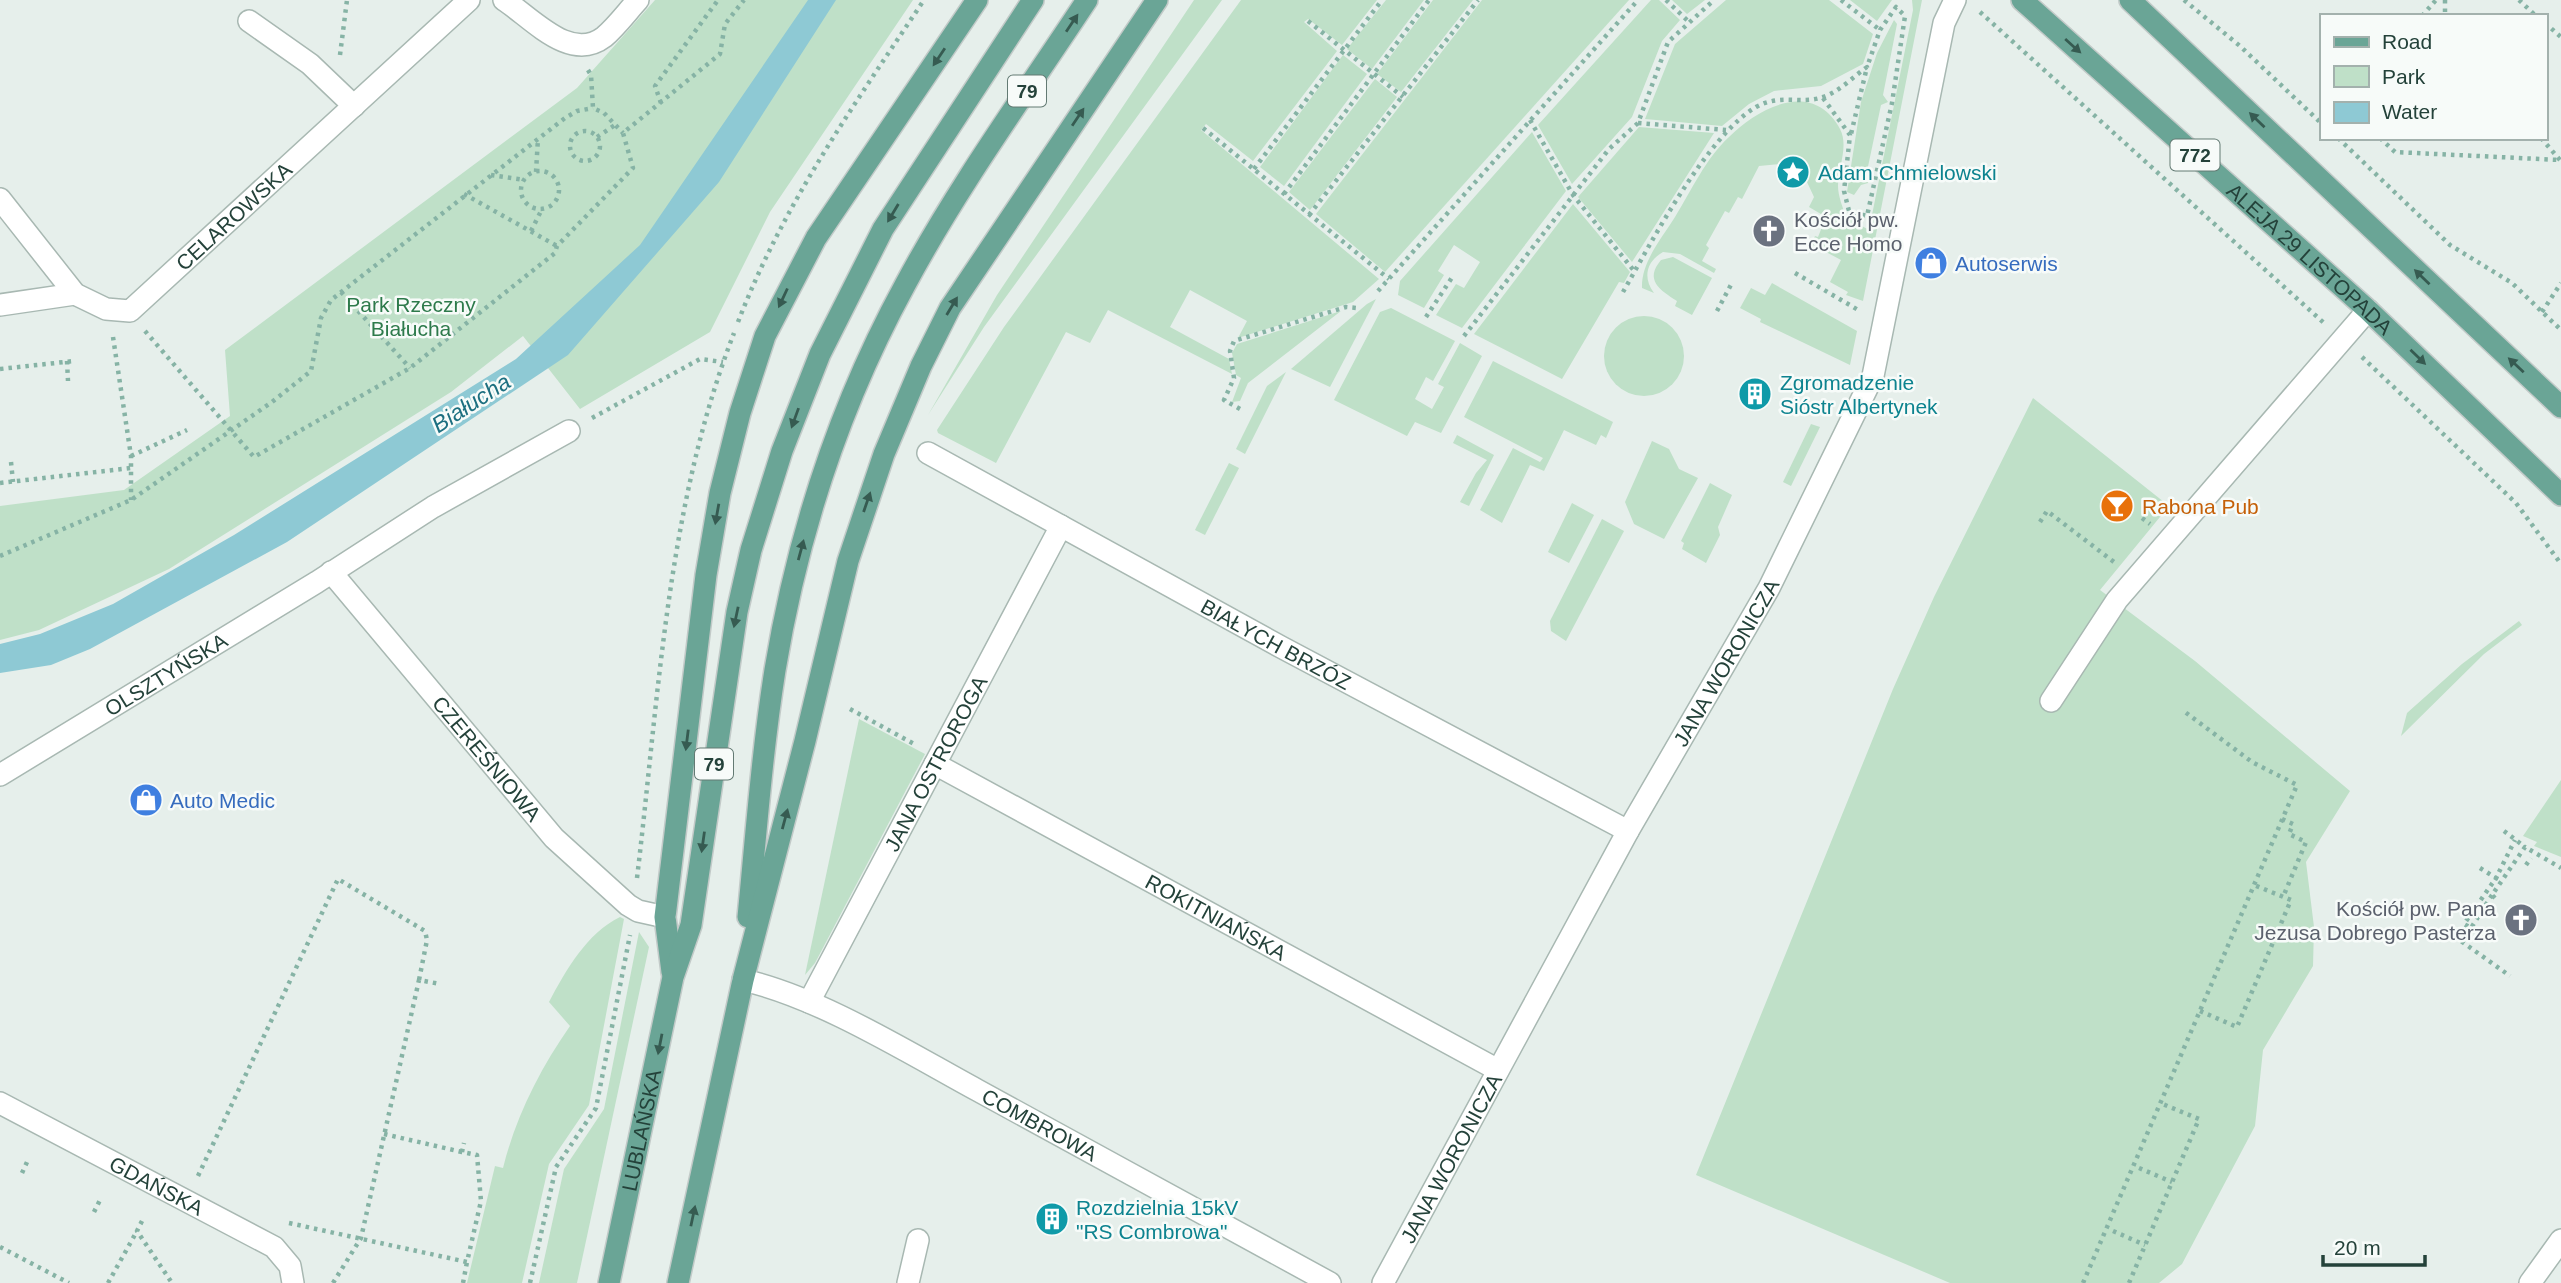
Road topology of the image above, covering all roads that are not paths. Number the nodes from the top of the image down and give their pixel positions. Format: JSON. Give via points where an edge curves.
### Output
{"nodes":[{"id":1,"x":470,"y":0,"type":"edge"},
{"id":2,"x":503,"y":0,"type":"edge"},
{"id":3,"x":638,"y":0,"type":"edge"},
{"id":4,"x":977,"y":0,"type":"edge"},
{"id":5,"x":1033,"y":0,"type":"edge"},
{"id":6,"x":1087,"y":0,"type":"edge"},
{"id":7,"x":1157,"y":0,"type":"edge"},
{"id":8,"x":1955,"y":0,"type":"edge"},
{"id":9,"x":2022,"y":0,"type":"edge"},
{"id":10,"x":2130,"y":0,"type":"edge"},
{"id":11,"x":249,"y":21,"type":"dead end"},
{"id":12,"x":354,"y":106,"type":"junction"},
{"id":13,"x":0,"y":199,"type":"edge"},
{"id":14,"x":75,"y":293,"type":"junction"},
{"id":15,"x":0,"y":305,"type":"edge"},
{"id":16,"x":2368,"y":310,"type":"junction"},
{"id":17,"x":2561,"y":407,"type":"edge"},
{"id":18,"x":569,"y":431,"type":"road end"},
{"id":19,"x":928,"y":453,"type":"dead end"},
{"id":20,"x":2561,"y":495,"type":"edge"},
{"id":21,"x":1061,"y":526,"type":"junction"},
{"id":22,"x":331,"y":572,"type":"junction"},
{"id":23,"x":2051,"y":701,"type":"dead end"},
{"id":24,"x":936,"y":761,"type":"junction"},
{"id":25,"x":0,"y":775,"type":"edge"},
{"id":26,"x":1628,"y":831,"type":"junction"},
{"id":27,"x":665,"y":917,"type":"junction"},
{"id":28,"x":673,"y":977,"type":"junction"},
{"id":29,"x":743,"y":980,"type":"junction"},
{"id":30,"x":809,"y":1002,"type":"junction"},
{"id":31,"x":1498,"y":1070,"type":"junction"},
{"id":32,"x":0,"y":1103,"type":"edge"},
{"id":33,"x":918,"y":1240,"type":"dead end"},
{"id":34,"x":2561,"y":1240,"type":"edge"},
{"id":35,"x":293,"y":1283,"type":"edge"},
{"id":36,"x":609,"y":1283,"type":"edge"},
{"id":37,"x":678,"y":1283,"type":"edge"},
{"id":38,"x":908,"y":1283,"type":"edge"},
{"id":39,"x":1330,"y":1283,"type":"edge"},
{"id":40,"x":1383,"y":1283,"type":"edge"},
{"id":41,"x":2530,"y":1283,"type":"edge"}],
"edges":[{"from":1,"to":12,"type":"street","name":"CELAROWSKA"},
{"from":2,"to":3,"type":"street","via":[[580,46],[604,36]]},
{"from":4,"to":27,"type":"main road","one_way":true,"via":[[816,238],[761,349],[733,439],[706,575]]},
{"from":5,"to":28,"type":"main road","number":"79","one_way":true,"via":[[883,229],[801,402],[763,509],[729,656],[691,925]]},
{"from":29,"to":6,"type":"main road","number":"79","one_way":true,"via":[[765,737],[782,628],[836,439],[905,285],[966,182]]},
{"from":29,"to":7,"type":"main road","one_way":true,"via":[[848,561],[903,407],[950,308]]},
{"from":8,"to":26,"type":"street","name":"JANA WORONICZA","via":[[1944,23],[1873,376],[1775,576]]},
{"from":9,"to":16,"type":"main road","name":"ALEJA 29 LISTOPADA","number":"772","one_way":true},
{"from":17,"to":10,"type":"main road","one_way":true},
{"from":11,"to":12,"type":"street","via":[[310,64]]},
{"from":12,"to":14,"type":"street","name":"CELAROWSKA","via":[[130,311],[106,309]]},
{"from":13,"to":14,"type":"street"},
{"from":14,"to":15,"type":"street"},
{"from":16,"to":20,"type":"main road","name":"ALEJA 29 LISTOPADA","number":"772","one_way":true},
{"from":16,"to":23,"type":"street","via":[[2117,600]]},
{"from":18,"to":22,"type":"street","name":"OLSZTYŃSKA","via":[[433,507]]},
{"from":19,"to":21,"type":"street","name":"BIAŁYCH BRZÓZ"},
{"from":21,"to":24,"type":"street","name":"JANA OSTROROGA"},
{"from":21,"to":26,"type":"street","name":"BIAŁYCH BRZÓZ"},
{"from":22,"to":25,"type":"street","name":"OLSZTYŃSKA"},
{"from":22,"to":27,"type":"street","name":"CZEREŚNIOWA","via":[[554,838],[628,905]]},
{"from":24,"to":30,"type":"street","name":"JANA OSTROROGA"},
{"from":24,"to":31,"type":"street","name":"ROKITNIAŃSKA"},
{"from":26,"to":31,"type":"street","name":"JANA WORONICZA"},
{"from":27,"to":28,"type":"main road"},
{"from":28,"to":36,"type":"main road","name":"LUBLAŃSKA","number":"79","one_way":true},
{"from":29,"to":30,"type":"street","name":"COMBROWA"},
{"from":37,"to":29,"type":"main road","number":"79","one_way":true},
{"from":30,"to":39,"type":"street","name":"COMBROWA"},
{"from":31,"to":40,"type":"street","name":"JANA WORONICZA"},
{"from":32,"to":35,"type":"street","name":"GDAŃSKA","via":[[274,1247],[290,1266]]},
{"from":33,"to":38,"type":"street"},
{"from":34,"to":41,"type":"street"}]}
